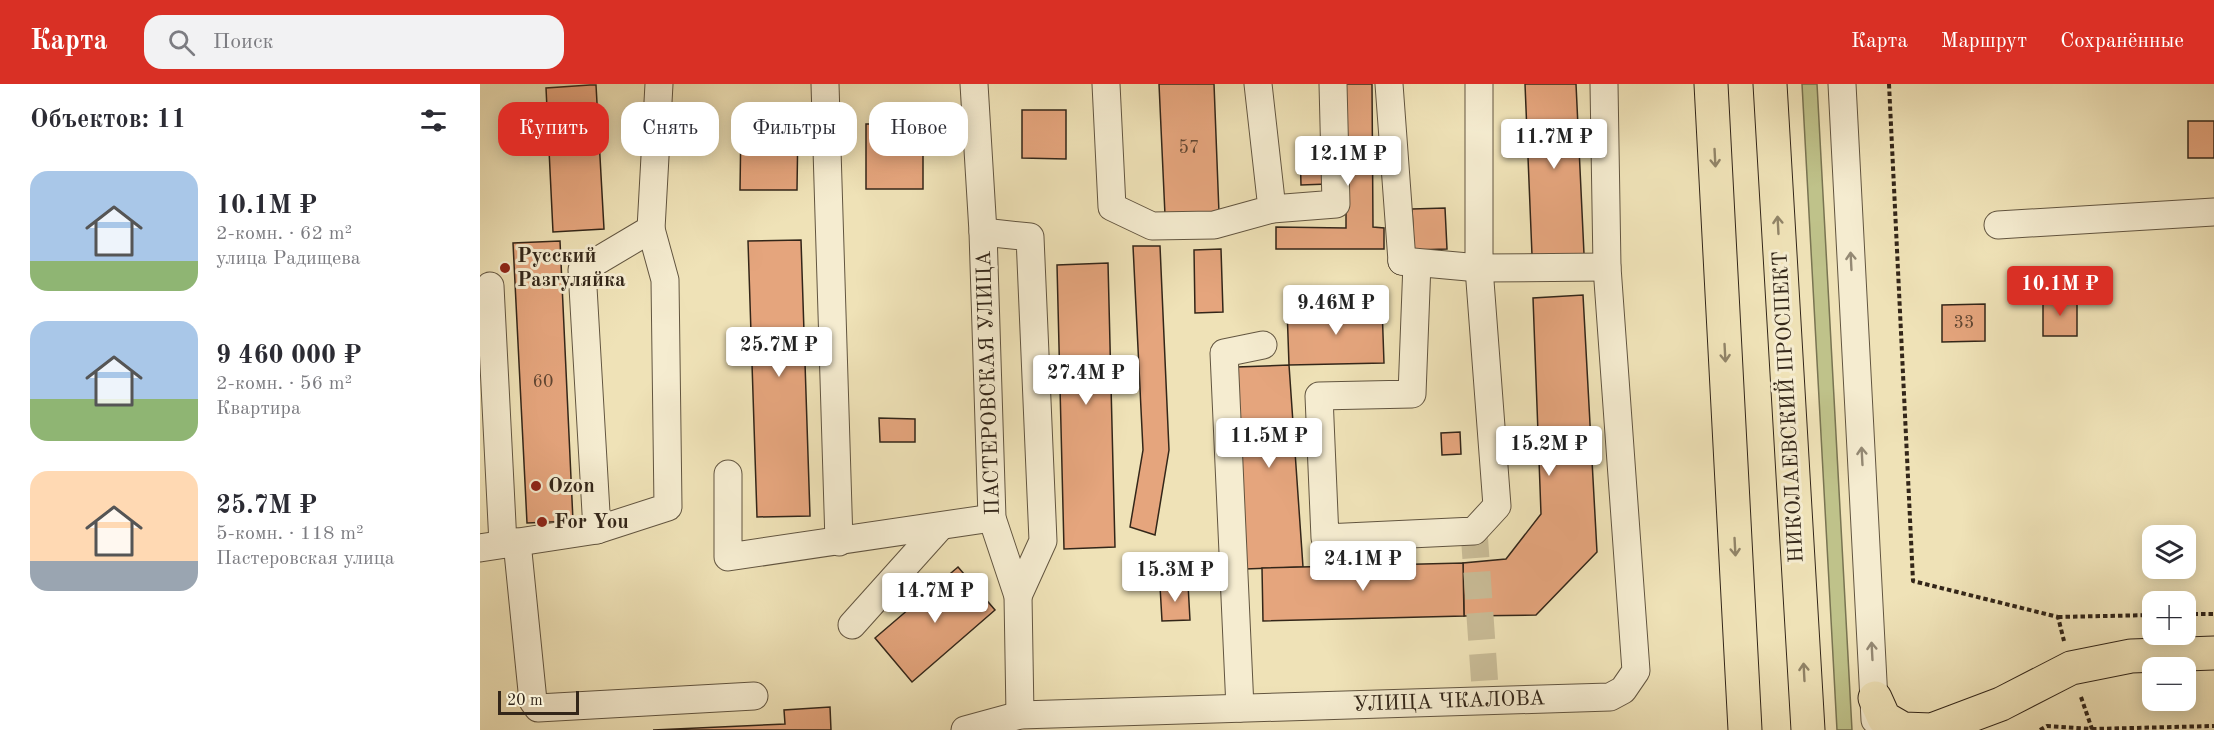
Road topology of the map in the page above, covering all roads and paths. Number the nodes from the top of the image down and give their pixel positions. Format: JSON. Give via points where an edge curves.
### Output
{"nodes":[{"id":1,"x":659,"y":84,"type":"edge"},
{"id":2,"x":825,"y":84,"type":"edge"},
{"id":3,"x":974,"y":84,"type":"edge"},
{"id":4,"x":1106,"y":84,"type":"edge"},
{"id":5,"x":1258,"y":84,"type":"edge"},
{"id":6,"x":1333,"y":84,"type":"edge"},
{"id":7,"x":1389,"y":84,"type":"edge"},
{"id":8,"x":1479,"y":84,"type":"edge"},
{"id":9,"x":1604,"y":84,"type":"edge"},
{"id":10,"x":1770,"y":84,"type":"edge"},
{"id":11,"x":1842,"y":84,"type":"edge"},
{"id":12,"x":1889,"y":84,"type":"edge"},
{"id":13,"x":1711,"y":89,"type":"edge"},
{"id":14,"x":1272,"y":209,"type":"junction"},
{"id":15,"x":2214,"y":212,"type":"edge"},
{"id":16,"x":1998,"y":225,"type":"dead end"},
{"id":17,"x":651,"y":229,"type":"junction"},
{"id":18,"x":983,"y":232,"type":"junction"},
{"id":19,"x":1416,"y":263,"type":"junction"},
{"id":20,"x":1607,"y":267,"type":"junction"},
{"id":21,"x":1479,"y":268,"type":"junction"},
{"id":22,"x":489,"y":286,"type":"dead end"},
{"id":23,"x":1263,"y":345,"type":"dead end"},
{"id":24,"x":729,"y":474,"type":"dead end"},
{"id":25,"x":992,"y":518,"type":"junction"},
{"id":26,"x":939,"y":528,"type":"junction"},
{"id":27,"x":597,"y":530,"type":"junction"},
{"id":28,"x":839,"y":542,"type":"junction"},
{"id":29,"x":500,"y":544,"type":"edge"},
{"id":30,"x":1018,"y":596,"type":"junction"},
{"id":31,"x":2196,"y":614,"type":"edge"},
{"id":32,"x":2214,"y":614,"type":"edge"},
{"id":33,"x":2142,"y":615,"type":"edge"},
{"id":34,"x":2058,"y":617,"type":"junction"},
{"id":35,"x":852,"y":625,"type":"dead end"},
{"id":36,"x":2214,"y":653,"type":"edge"},
{"id":37,"x":2071,"y":668,"type":"junction"},
{"id":38,"x":754,"y":696,"type":"dead end"},
{"id":39,"x":2001,"y":704,"type":"junction"},
{"id":40,"x":1240,"y":708,"type":"junction"},
{"id":41,"x":1875,"y":714,"type":"edge"},
{"id":42,"x":1020,"y":715,"type":"junction"},
{"id":43,"x":2214,"y":726,"type":"edge"},
{"id":44,"x":2092,"y":729,"type":"edge"},
{"id":45,"x":965,"y":730,"type":"edge"},
{"id":46,"x":1745,"y":730,"type":"edge"},
{"id":47,"x":1808,"y":730,"type":"edge"},
{"id":48,"x":1977,"y":730,"type":"edge"},
{"id":49,"x":2040,"y":730,"type":"edge"}],
"edges":[{"from":1,"to":17,"type":"street"},
{"from":2,"to":28,"type":"street"},
{"from":3,"to":18,"type":"street","name":"ПАСТЕРОВСКАЯ УЛИЦА"},
{"from":4,"to":14,"type":"street","via":[[1112,207],[1152,226],[1214,225]]},
{"from":5,"to":14,"type":"street"},
{"from":6,"to":14,"type":"street","via":[[1336,204]]},
{"from":7,"to":19,"type":"street","via":[[1402,261]]},
{"from":8,"to":21,"type":"street"},
{"from":9,"to":20,"type":"street"},
{"from":47,"to":10,"type":"main road","name":"НИКОЛАЕВСКИЙ ПРОСПЕКТ","one_way":true},
{"from":41,"to":11,"type":"street","one_way":true},
{"from":12,"to":34,"type":"path","via":[[1913,581]]},
{"from":13,"to":46,"type":"main road","one_way":true},
{"from":15,"to":16,"type":"street"},
{"from":17,"to":27,"type":"street","via":[[582,270]]},
{"from":17,"to":27,"type":"street","via":[[665,280],[668,507]]},
{"from":18,"to":25,"type":"street","name":"ПАСТЕРОВСКАЯ УЛИЦА"},
{"from":18,"to":30,"type":"street","via":[[1030,237],[1044,541]]},
{"from":19,"to":21,"type":"street"},
{"from":19,"to":21,"type":"street","via":[[1412,394],[1319,396],[1325,538],[1474,531],[1497,506]]},
{"from":20,"to":21,"type":"street"},
{"from":20,"to":40,"type":"street","name":"УЛИЦА ЧКАЛОВА","via":[[1636,671],[1623,690],[1610,697]]},
{"from":22,"to":29,"type":"street"},
{"from":23,"to":40,"type":"street","via":[[1224,353]]},
{"from":24,"to":28,"type":"street","via":[[728,557]]},
{"from":25,"to":26,"type":"street"},
{"from":25,"to":30,"type":"street","name":"ПАСТЕРОВСКАЯ УЛИЦА"},
{"from":26,"to":28,"type":"street"},
{"from":26,"to":35,"type":"street"},
{"from":27,"to":29,"type":"street"},
{"from":29,"to":38,"type":"street","via":[[533,701],[538,708]]},
{"from":30,"to":42,"type":"street","name":"ПАСТЕРОВСКАЯ УЛИЦА"},
{"from":31,"to":32,"type":"path"},
{"from":33,"to":34,"type":"path"},
{"from":34,"to":37,"type":"path"},
{"from":36,"to":37,"type":"main road","via":[[2131,656]]},
{"from":37,"to":39,"type":"main road"},
{"from":37,"to":44,"type":"path"},
{"from":39,"to":41,"type":"main road","via":[[1932,730],[1903,729]]},
{"from":39,"to":48,"type":"main road"},
{"from":40,"to":42,"type":"street","name":"УЛИЦА ЧКАЛОВА"},
{"from":42,"to":45,"type":"street","name":"УЛИЦА ЧКАЛОВА"},
{"from":43,"to":44,"type":"path"},
{"from":44,"to":49,"type":"path","via":[[2046,726]]}]}
